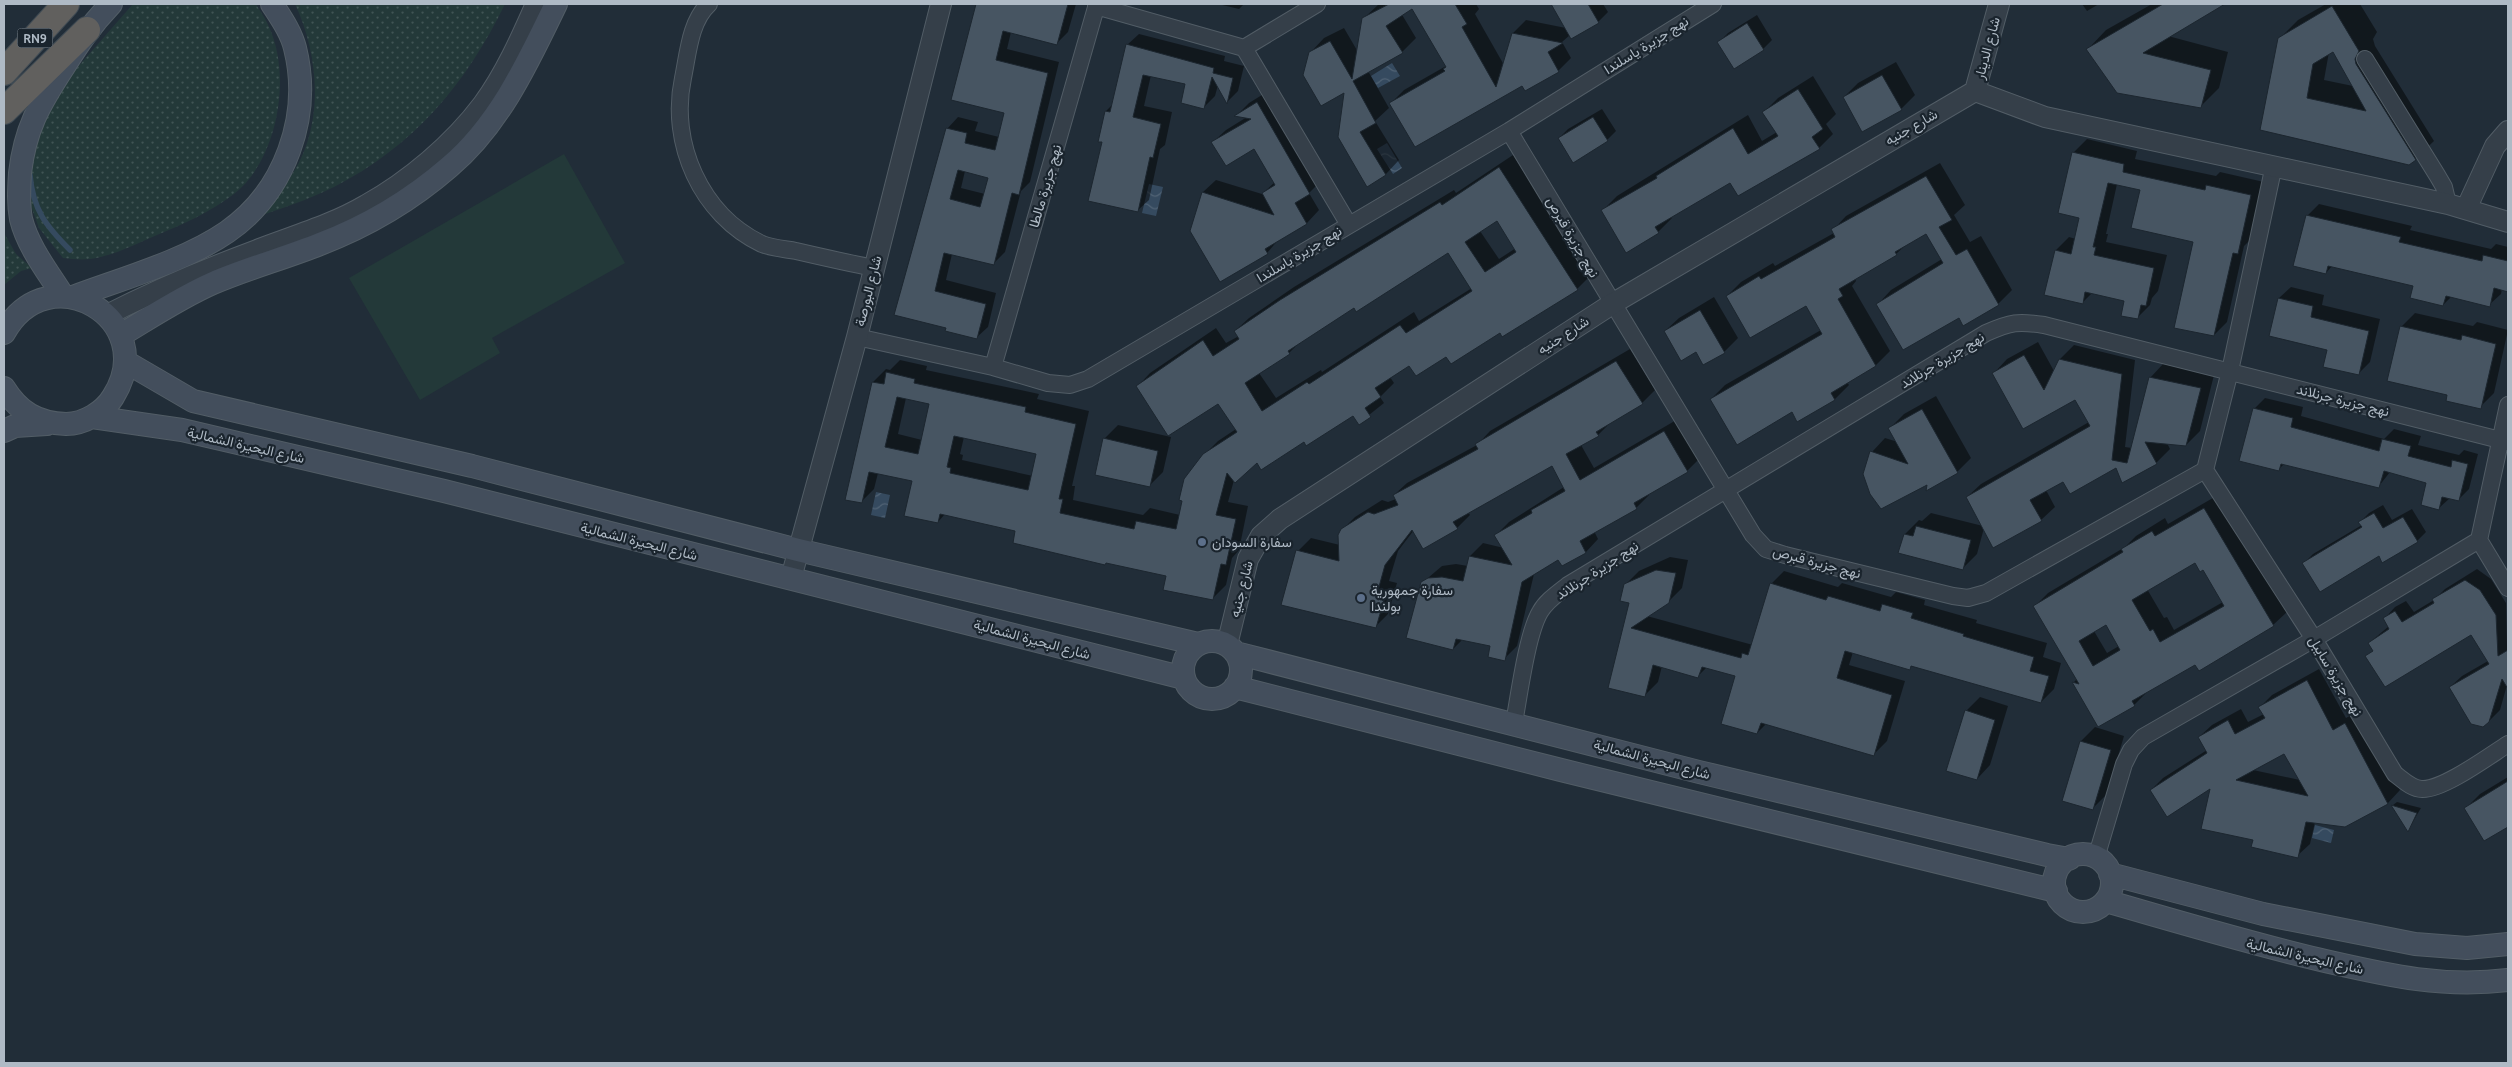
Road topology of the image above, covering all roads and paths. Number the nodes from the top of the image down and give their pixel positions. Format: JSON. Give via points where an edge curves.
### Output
{"nodes":[{"id":1,"x":66,"y":4,"type":"edge"},
{"id":2,"x":111,"y":4,"type":"edge"},
{"id":3,"x":272,"y":4,"type":"edge"},
{"id":4,"x":536,"y":4,"type":"edge"},
{"id":5,"x":556,"y":4,"type":"edge"},
{"id":6,"x":709,"y":4,"type":"edge"},
{"id":7,"x":941,"y":4,"type":"edge"},
{"id":8,"x":1317,"y":4,"type":"edge"},
{"id":9,"x":1713,"y":4,"type":"edge"},
{"id":10,"x":1999,"y":4,"type":"edge"},
{"id":11,"x":1096,"y":5,"type":"edge"},
{"id":12,"x":1695,"y":8,"type":"edge"},
{"id":13,"x":87,"y":30,"type":"junction"},
{"id":14,"x":1244,"y":48,"type":"junction"},
{"id":15,"x":2365,"y":59,"type":"dead end"},
{"id":16,"x":4,"y":72,"type":"edge"},
{"id":17,"x":1975,"y":91,"type":"junction"},
{"id":18,"x":4,"y":111,"type":"edge"},
{"id":19,"x":1509,"y":131,"type":"junction"},
{"id":20,"x":2508,"y":131,"type":"edge"},
{"id":21,"x":2274,"y":165,"type":"junction"},
{"id":22,"x":2457,"y":206,"type":"junction"},
{"id":23,"x":2508,"y":222,"type":"edge"},
{"id":24,"x":1349,"y":225,"type":"junction"},
{"id":25,"x":874,"y":268,"type":"junction"},
{"id":26,"x":68,"y":296,"type":"junction"},
{"id":27,"x":1612,"y":304,"type":"junction"},
{"id":28,"x":107,"y":315,"type":"junction"},
{"id":29,"x":4,"y":333,"type":"edge"},
{"id":30,"x":121,"y":335,"type":"junction"},
{"id":31,"x":857,"y":337,"type":"junction"},
{"id":32,"x":126,"y":362,"type":"junction"},
{"id":33,"x":993,"y":367,"type":"junction"},
{"id":34,"x":2230,"y":371,"type":"junction"},
{"id":35,"x":4,"y":388,"type":"edge"},
{"id":36,"x":2508,"y":404,"type":"edge"},
{"id":37,"x":92,"y":417,"type":"junction"},
{"id":38,"x":49,"y":423,"type":"junction"},
{"id":39,"x":4,"y":431,"type":"edge"},
{"id":40,"x":2504,"y":441,"type":"edge"},
{"id":41,"x":2204,"y":470,"type":"junction"},
{"id":42,"x":1726,"y":491,"type":"junction"},
{"id":43,"x":2479,"y":540,"type":"junction"},
{"id":44,"x":798,"y":550,"type":"junction"},
{"id":45,"x":791,"y":578,"type":"junction"},
{"id":46,"x":2508,"y":588,"type":"edge"},
{"id":47,"x":2314,"y":640,"type":"junction"},
{"id":48,"x":1198,"y":644,"type":"junction"},
{"id":49,"x":1232,"y":649,"type":"junction"},
{"id":50,"x":1184,"y":678,"type":"junction"},
{"id":51,"x":1235,"y":687,"type":"junction"},
{"id":52,"x":1514,"y":723,"type":"junction"},
{"id":53,"x":2508,"y":744,"type":"edge"},
{"id":54,"x":2069,"y":859,"type":"junction"},
{"id":55,"x":2103,"y":866,"type":"junction"},
{"id":56,"x":2056,"y":892,"type":"junction"},
{"id":57,"x":2106,"y":901,"type":"junction"},
{"id":58,"x":2508,"y":944,"type":"edge"},
{"id":59,"x":2508,"y":980,"type":"edge"}],
"edges":[{"from":1,"to":16,"type":"highway","number":"RN9"},
{"from":2,"to":13,"type":"main road"},
{"from":3,"to":26,"type":"main road","via":[[294,46],[299,69],[298,115],[282,168],[262,201],[227,232],[173,260]]},
{"from":4,"to":28,"type":"street","via":[[521,38],[483,103],[460,132],[409,176],[366,206],[202,271]]},
{"from":5,"to":30,"type":"main road","via":[[528,62],[497,113],[450,166],[415,194],[374,220],[322,244],[214,282]]},
{"from":6,"to":25,"type":"street","via":[[692,35],[682,84],[679,129],[686,157],[703,190],[739,231],[764,245]]},
{"from":7,"to":25,"type":"street","name":"شارع البورصة"},
{"from":8,"to":14,"type":"street"},
{"from":9,"to":12,"type":"street","name":"نهج جزيرة ياسلندا"},
{"from":10,"to":17,"type":"street","name":"شارع الدينار"},
{"from":11,"to":14,"type":"street"},
{"from":11,"to":33,"type":"street","name":"نهج جزيرة مالطا"},
{"from":12,"to":19,"type":"street","name":"نهج جزيرة ياسلندا"},
{"from":13,"to":18,"type":"highway"},
{"from":13,"to":26,"type":"main road","via":[[42,99],[30,126],[23,149],[18,196],[29,240]]},
{"from":14,"to":24,"type":"street"},
{"from":15,"to":22,"type":"street"},
{"from":17,"to":21,"type":"street","via":[[2045,117]]},
{"from":17,"to":27,"type":"street","name":"شارع جنيه"},
{"from":19,"to":24,"type":"street","name":"نهج جزيرة ياسلندا"},
{"from":19,"to":27,"type":"street","name":"نهج جزيرة قبرص"},
{"from":20,"to":22,"type":"street"},
{"from":21,"to":22,"type":"street"},
{"from":21,"to":34,"type":"street"},
{"from":22,"to":23,"type":"street"},
{"from":24,"to":33,"type":"street","name":"نهج جزيرة ياسلندا","via":[[1088,379],[1070,385],[1058,384]]},
{"from":25,"to":31,"type":"street","name":"شارع البورصة"},
{"from":26,"to":28,"type":"main road","via":[[92,303]]},
{"from":26,"to":29,"type":"main road","via":[[43,298],[25,307],[11,320]]},
{"from":27,"to":42,"type":"street","name":"نهج جزيرة قبرص"},
{"from":27,"to":49,"type":"street","name":"شارع جنيه","via":[[1316,494],[1261,536],[1248,559]]},
{"from":28,"to":30,"type":"main road"},
{"from":30,"to":32,"type":"main road"},
{"from":31,"to":33,"type":"street","name":"نهج جزيرة ياسلندا"},
{"from":31,"to":44,"type":"street","name":"شارع البورصة"},
{"from":32,"to":37,"type":"main road","via":[[122,384],[110,403]]},
{"from":32,"to":44,"type":"main road","via":[[193,401],[472,466]]},
{"from":34,"to":40,"type":"street","name":"نهج جزيرة جرنلاند"},
{"from":34,"to":41,"type":"street"},
{"from":34,"to":42,"type":"street","name":"نهج جزيرة جرنلاند","via":[[2020,321],[1986,333]]},
{"from":35,"to":38,"type":"main road","via":[[13,403],[30,416]]},
{"from":36,"to":40,"type":"street"},
{"from":37,"to":38,"type":"main road","via":[[71,424]]},
{"from":37,"to":45,"type":"main road","name":"شارع البحيرة الشمالية","via":[[182,430],[444,491]]},
{"from":38,"to":39,"type":"main road","via":[[15,426]]},
{"from":40,"to":43,"type":"street"},
{"from":41,"to":42,"type":"street","name":"نهج جزيرة قبرص","via":[[1986,593],[1968,598],[1766,548],[1753,535]]},
{"from":41,"to":47,"type":"street","name":"نهج جزيرة سايبل"},
{"from":42,"to":52,"type":"street","name":"نهج جزيرة جرنلاند","via":[[1552,598],[1540,612],[1532,633]]},
{"from":43,"to":46,"type":"street"},
{"from":43,"to":47,"type":"street"},
{"from":44,"to":45,"type":"street","name":"شارع البورصة"},
{"from":44,"to":48,"type":"main road"},
{"from":45,"to":50,"type":"main road","name":"شارع البحيرة الشمالية"},
{"from":47,"to":53,"type":"street","name":"نهج جزيرة سايبل","via":[[2395,774],[2408,784],[2421,789],[2438,787]]},
{"from":47,"to":55,"type":"street","via":[[2143,737],[2124,764]]},
{"from":48,"to":49,"type":"main road","via":[[1213,641]]},
{"from":48,"to":50,"type":"main road","via":[[1185,659]]},
{"from":49,"to":51,"type":"main road","via":[[1241,670]]},
{"from":49,"to":52,"type":"main road","name":"شارع البحيرة الشمالية"},
{"from":50,"to":51,"type":"main road","via":[[1193,692],[1213,699],[1223,697]]},
{"from":51,"to":56,"type":"main road"},
{"from":52,"to":54,"type":"main road","name":"شارع البحيرة الشمالية","via":[[1838,806]]},
{"from":54,"to":55,"type":"main road","via":[[2078,855]]},
{"from":54,"to":56,"type":"main road","via":[[2057,873]]},
{"from":55,"to":57,"type":"main road","via":[[2112,888]]},
{"from":55,"to":58,"type":"main road","via":[[2263,914],[2415,944],[2467,948]]},
{"from":56,"to":57,"type":"main road","via":[[2064,905],[2078,912],[2094,910]]},
{"from":57,"to":59,"type":"main road","name":"شارع البحيرة الشمالية","via":[[2233,939],[2400,978],[2448,983]]}]}
